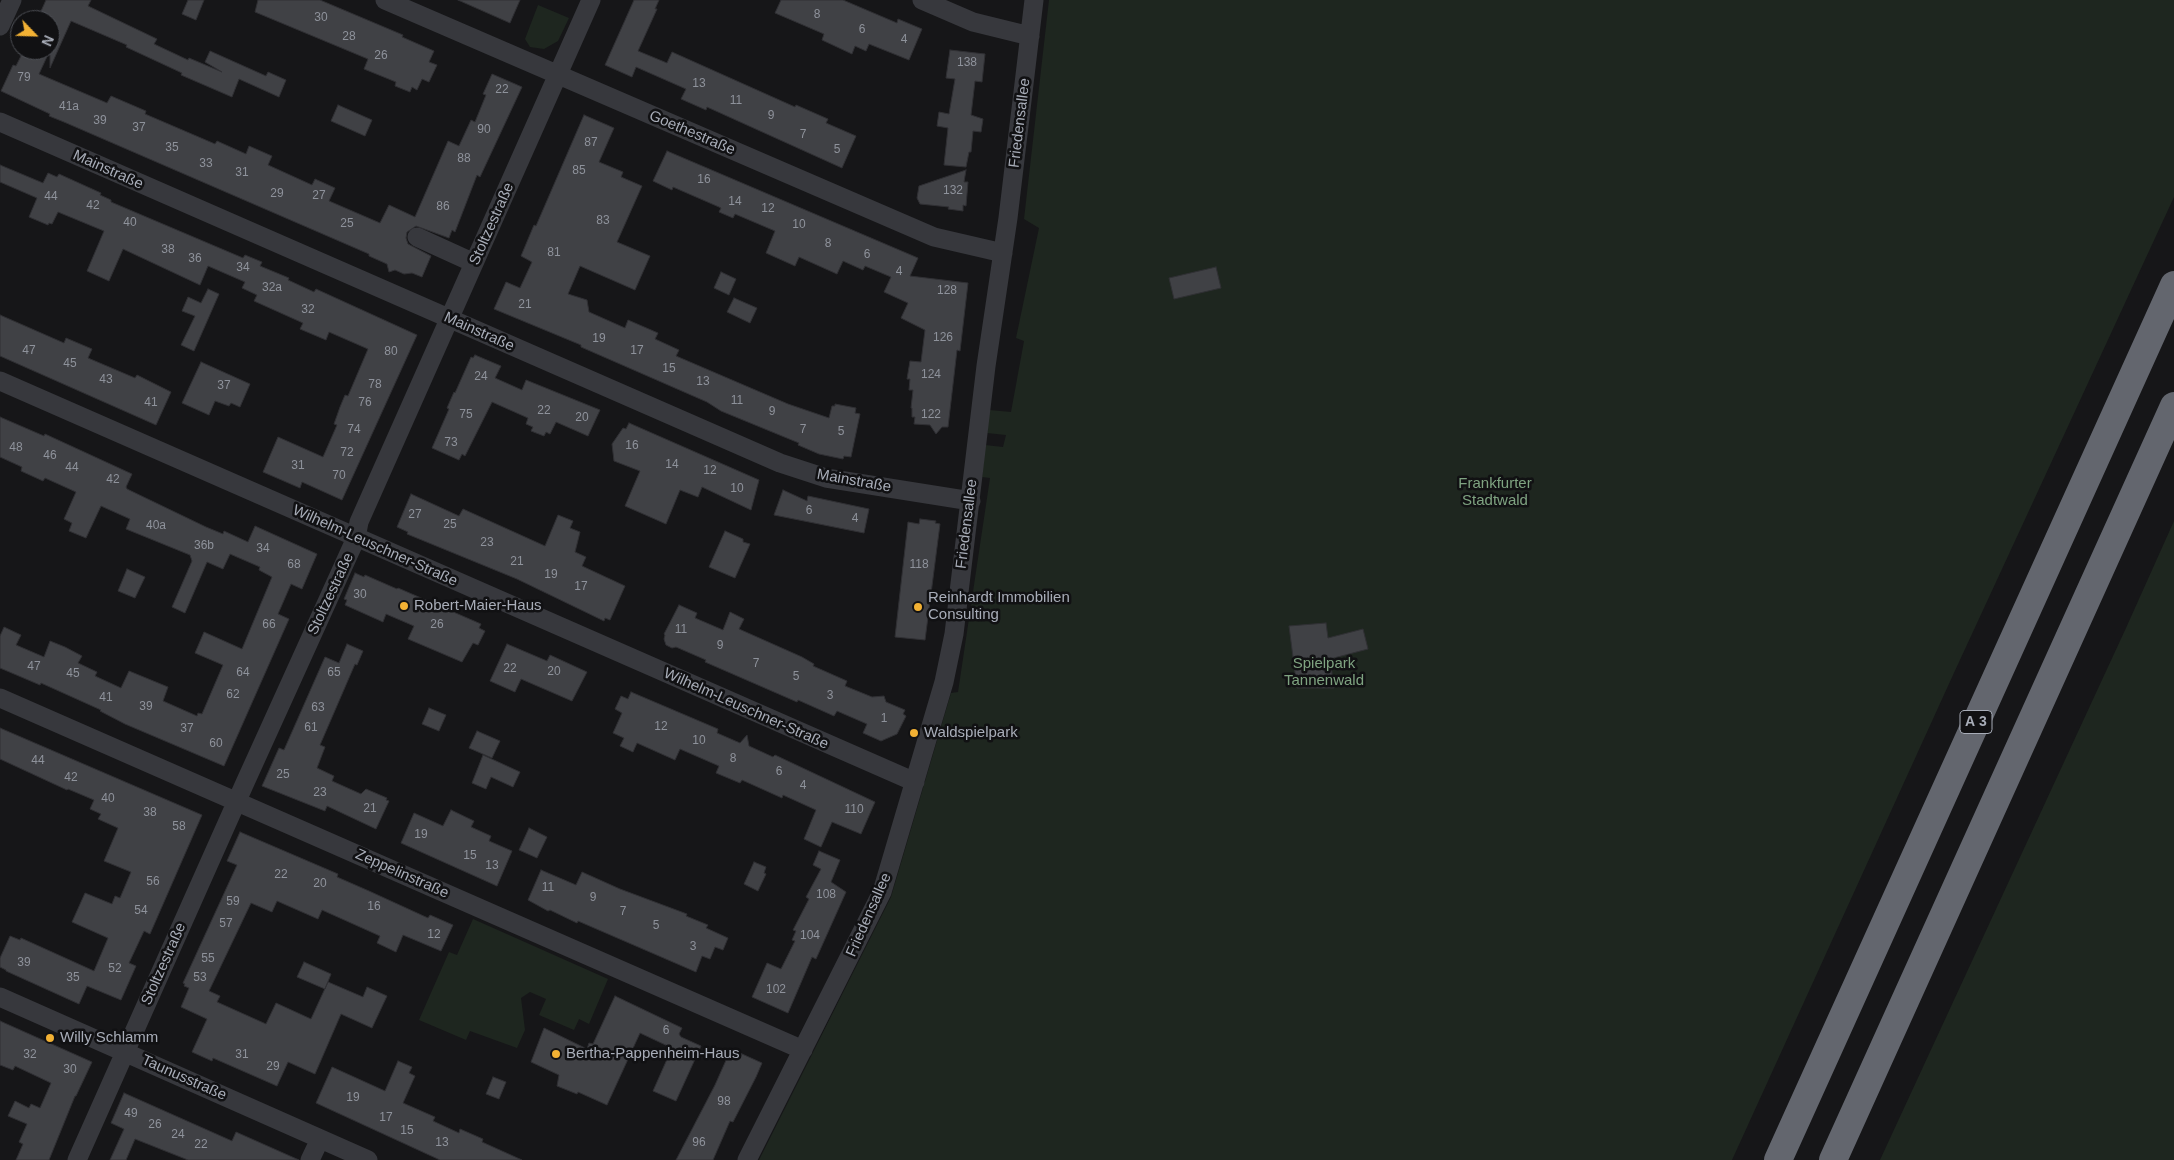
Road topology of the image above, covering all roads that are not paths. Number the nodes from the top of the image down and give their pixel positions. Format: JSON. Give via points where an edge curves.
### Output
{"nodes":[{"id":1,"x":12,"y":0,"type":"edge"},
{"id":2,"x":385,"y":0,"type":"edge"},
{"id":3,"x":591,"y":0,"type":"edge"},
{"id":4,"x":922,"y":0,"type":"edge"},
{"id":5,"x":1034,"y":0,"type":"edge"},
{"id":6,"x":0,"y":26,"type":"edge"},
{"id":7,"x":1030,"y":36,"type":"junction"},
{"id":8,"x":559,"y":75,"type":"junction"},
{"id":9,"x":0,"y":122,"type":"edge"},
{"id":10,"x":417,"y":237,"type":"dead end"},
{"id":11,"x":1003,"y":252,"type":"junction"},
{"id":12,"x":474,"y":263,"type":"junction"},
{"id":13,"x":2174,"y":285,"type":"edge"},
{"id":14,"x":449,"y":318,"type":"junction"},
{"id":15,"x":0,"y":381,"type":"edge"},
{"id":16,"x":2174,"y":406,"type":"edge"},
{"id":17,"x":971,"y":501,"type":"junction"},
{"id":18,"x":356,"y":538,"type":"junction"},
{"id":19,"x":0,"y":698,"type":"edge"},
{"id":20,"x":915,"y":782,"type":"junction"},
{"id":21,"x":236,"y":802,"type":"junction"},
{"id":22,"x":0,"y":997,"type":"edge"},
{"id":23,"x":803,"y":1050,"type":"junction"},
{"id":24,"x":125,"y":1052,"type":"junction"},
{"id":25,"x":320,"y":1139,"type":"junction"},
{"id":26,"x":77,"y":1160,"type":"edge"},
{"id":27,"x":310,"y":1160,"type":"edge"},
{"id":28,"x":368,"y":1160,"type":"edge"},
{"id":29,"x":747,"y":1160,"type":"edge"},
{"id":30,"x":1778,"y":1160,"type":"edge"},
{"id":31,"x":1833,"y":1160,"type":"edge"}],
"edges":[{"from":1,"to":6,"type":"street"},
{"from":2,"to":8,"type":"street","name":"Goethestraße"},
{"from":3,"to":8,"type":"street","name":"Stoltzestraße"},
{"from":4,"to":7,"type":"street","via":[[973,22]]},
{"from":5,"to":7,"type":"street","name":"Friedensallee"},
{"from":7,"to":11,"type":"street","name":"Friedensallee"},
{"from":8,"to":11,"type":"street","name":"Goethestraße","via":[[934,237]]},
{"from":8,"to":12,"type":"street","name":"Stoltzestraße"},
{"from":9,"to":14,"type":"street","name":"Mainstraße"},
{"from":10,"to":12,"type":"street"},
{"from":11,"to":17,"type":"street","name":"Friedensallee"},
{"from":12,"to":14,"type":"street","name":"Stoltzestraße"},
{"from":13,"to":30,"type":"highway","number":"A 3"},
{"from":14,"to":17,"type":"street","name":"Mainstraße","via":[[800,470],[832,479]]},
{"from":14,"to":18,"type":"street","name":"Stoltzestraße","via":[[359,522]]},
{"from":15,"to":18,"type":"street","name":"Wilhelm-Leuschner-Straße"},
{"from":16,"to":31,"type":"highway"},
{"from":17,"to":20,"type":"street","name":"Friedensallee","via":[[950,657]]},
{"from":18,"to":20,"type":"street","name":"Wilhelm-Leuschner-Straße"},
{"from":18,"to":21,"type":"street","name":"Stoltzestraße"},
{"from":19,"to":21,"type":"street","name":"Zeppelinstraße"},
{"from":20,"to":23,"type":"street","name":"Friedensallee","via":[[882,892]]},
{"from":21,"to":23,"type":"street","name":"Zeppelinstraße"},
{"from":21,"to":24,"type":"street","name":"Stoltzestraße"},
{"from":22,"to":24,"type":"street","name":"Taunusstraße"},
{"from":23,"to":29,"type":"street","name":"Friedensallee"},
{"from":24,"to":25,"type":"street","name":"Taunusstraße"},
{"from":24,"to":26,"type":"street","name":"Stoltzestraße"},
{"from":25,"to":27,"type":"street"},
{"from":25,"to":28,"type":"street","name":"Taunusstraße"}]}
